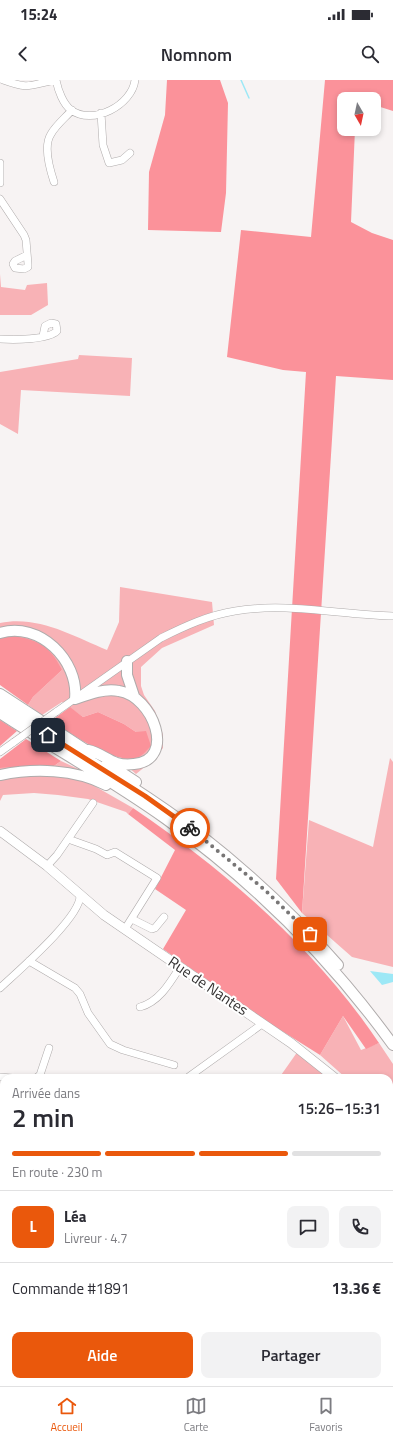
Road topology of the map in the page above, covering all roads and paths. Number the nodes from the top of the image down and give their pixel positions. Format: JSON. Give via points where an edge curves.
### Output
{"nodes":[{"id":1,"x":3,"y":80,"type":"edge"},
{"id":2,"x":56,"y":80,"type":"edge"},
{"id":3,"x":134,"y":80,"type":"edge"},
{"id":4,"x":0,"y":84,"type":"edge"},
{"id":5,"x":72,"y":110,"type":"junction"},
{"id":6,"x":101,"y":113,"type":"junction"},
{"id":7,"x":130,"y":153,"type":"dead end"},
{"id":8,"x":0,"y":163,"type":"edge"},
{"id":9,"x":54,"y":182,"type":"dead end"},
{"id":10,"x":0,"y":183,"type":"edge"},
{"id":11,"x":0,"y":199,"type":"edge"},
{"id":12,"x":27,"y":255,"type":"dead end"},
{"id":13,"x":43,"y":336,"type":"dead end"},
{"id":14,"x":0,"y":340,"type":"edge"},
{"id":15,"x":393,"y":616,"type":"edge"},
{"id":16,"x":0,"y":633,"type":"edge"},
{"id":17,"x":127,"y":661,"type":"junction"},
{"id":18,"x":0,"y":694,"type":"edge"},
{"id":19,"x":134,"y":696,"type":"junction"},
{"id":20,"x":0,"y":698,"type":"edge"},
{"id":21,"x":75,"y":698,"type":"junction"},
{"id":22,"x":0,"y":705,"type":"edge"},
{"id":23,"x":0,"y":713,"type":"edge"},
{"id":24,"x":55,"y":730,"type":"junction"},
{"id":25,"x":88,"y":750,"type":"junction"},
{"id":26,"x":0,"y":752,"type":"edge"},
{"id":27,"x":0,"y":775,"type":"edge"},
{"id":28,"x":93,"y":803,"type":"dead end"},
{"id":29,"x":150,"y":808,"type":"junction"},
{"id":30,"x":0,"y":831,"type":"edge"},
{"id":31,"x":198,"y":834,"type":"junction"},
{"id":32,"x":68,"y":839,"type":"junction"},
{"id":33,"x":47,"y":866,"type":"junction"},
{"id":34,"x":80,"y":896,"type":"junction"},
{"id":35,"x":164,"y":916,"type":"dead end"},
{"id":36,"x":132,"y":919,"type":"junction"},
{"id":37,"x":126,"y":929,"type":"junction"},
{"id":38,"x":29,"y":961,"type":"junction"},
{"id":39,"x":180,"y":967,"type":"junction"},
{"id":40,"x":0,"y":988,"type":"edge"},
{"id":41,"x":140,"y":1007,"type":"dead end"},
{"id":42,"x":262,"y":1024,"type":"junction"},
{"id":43,"x":393,"y":1033,"type":"edge"},
{"id":44,"x":393,"y":1045,"type":"edge"},
{"id":45,"x":49,"y":1048,"type":"dead end"},
{"id":46,"x":174,"y":1065,"type":"dead end"},
{"id":47,"x":40,"y":1074,"type":"edge"},
{"id":48,"x":192,"y":1074,"type":"edge"},
{"id":49,"x":330,"y":1074,"type":"edge"}],
"edges":[{"from":1,"to":2,"type":"street","via":[[31,87]]},
{"from":1,"to":4,"type":"street"},
{"from":2,"to":5,"type":"street","via":[[65,104]]},
{"from":3,"to":6,"type":"street","via":[[133,88],[125,100]]},
{"from":5,"to":6,"type":"street","via":[[83,114]]},
{"from":5,"to":9,"type":"street","via":[[50,135],[48,141]]},
{"from":6,"to":7,"type":"street","via":[[103,145],[109,163],[122,160]]},
{"from":8,"to":10,"type":"street"},
{"from":11,"to":12,"type":"street","via":[[24,236]]},
{"from":13,"to":14,"type":"street"},
{"from":15,"to":17,"type":"street","via":[[274,608],[236,611],[180,628]]},
{"from":16,"to":21,"type":"highway","via":[[32,633],[49,642],[63,657],[72,673],[76,687]]},
{"from":17,"to":19,"type":"highway","via":[[127,675]]},
{"from":17,"to":21,"type":"street"},
{"from":18,"to":24,"type":"highway"},
{"from":19,"to":21,"type":"highway","via":[[113,690]]},
{"from":19,"to":25,"type":"highway","via":[[146,708],[158,735],[155,750],[139,763],[123,764],[108,761]]},
{"from":20,"to":24,"type":"highway"},
{"from":21,"to":26,"type":"street","bridge":true},
{"from":22,"to":31,"type":"highway","via":[[145,796]]},
{"from":23,"to":29,"type":"highway"},
{"from":24,"to":25,"type":"highway"},
{"from":25,"to":31,"type":"highway","via":[[171,807],[194,826]]},
{"from":27,"to":29,"type":"highway","via":[[30,772],[65,773],[101,783],[142,808]]},
{"from":28,"to":32,"type":"street"},
{"from":29,"to":44,"type":"highway","via":[[220,860],[283,916],[345,983]]},
{"from":30,"to":33,"type":"main road","name":"Rue de Nantes"},
{"from":31,"to":43,"type":"highway","via":[[239,866],[297,921],[346,974]]},
{"from":32,"to":33,"type":"street"},
{"from":32,"to":36,"type":"street","via":[[107,855],[115,852],[157,878]]},
{"from":33,"to":34,"type":"main road","name":"Rue de Nantes"},
{"from":34,"to":37,"type":"main road","name":"Rue de Nantes"},
{"from":34,"to":38,"type":"street","via":[[79,906],[65,924]]},
{"from":35,"to":36,"type":"street","via":[[152,929]]},
{"from":36,"to":37,"type":"street"},
{"from":37,"to":39,"type":"main road","name":"Rue de Nantes"},
{"from":38,"to":40,"type":"street"},
{"from":38,"to":46,"type":"street","via":[[75,988],[88,1013],[110,1044]]},
{"from":39,"to":41,"type":"street","via":[[161,993]]},
{"from":39,"to":42,"type":"main road","name":"Rue de Nantes"},
{"from":42,"to":48,"type":"street"},
{"from":42,"to":49,"type":"main road","name":"Rue de Nantes"},
{"from":45,"to":47,"type":"street"}]}
